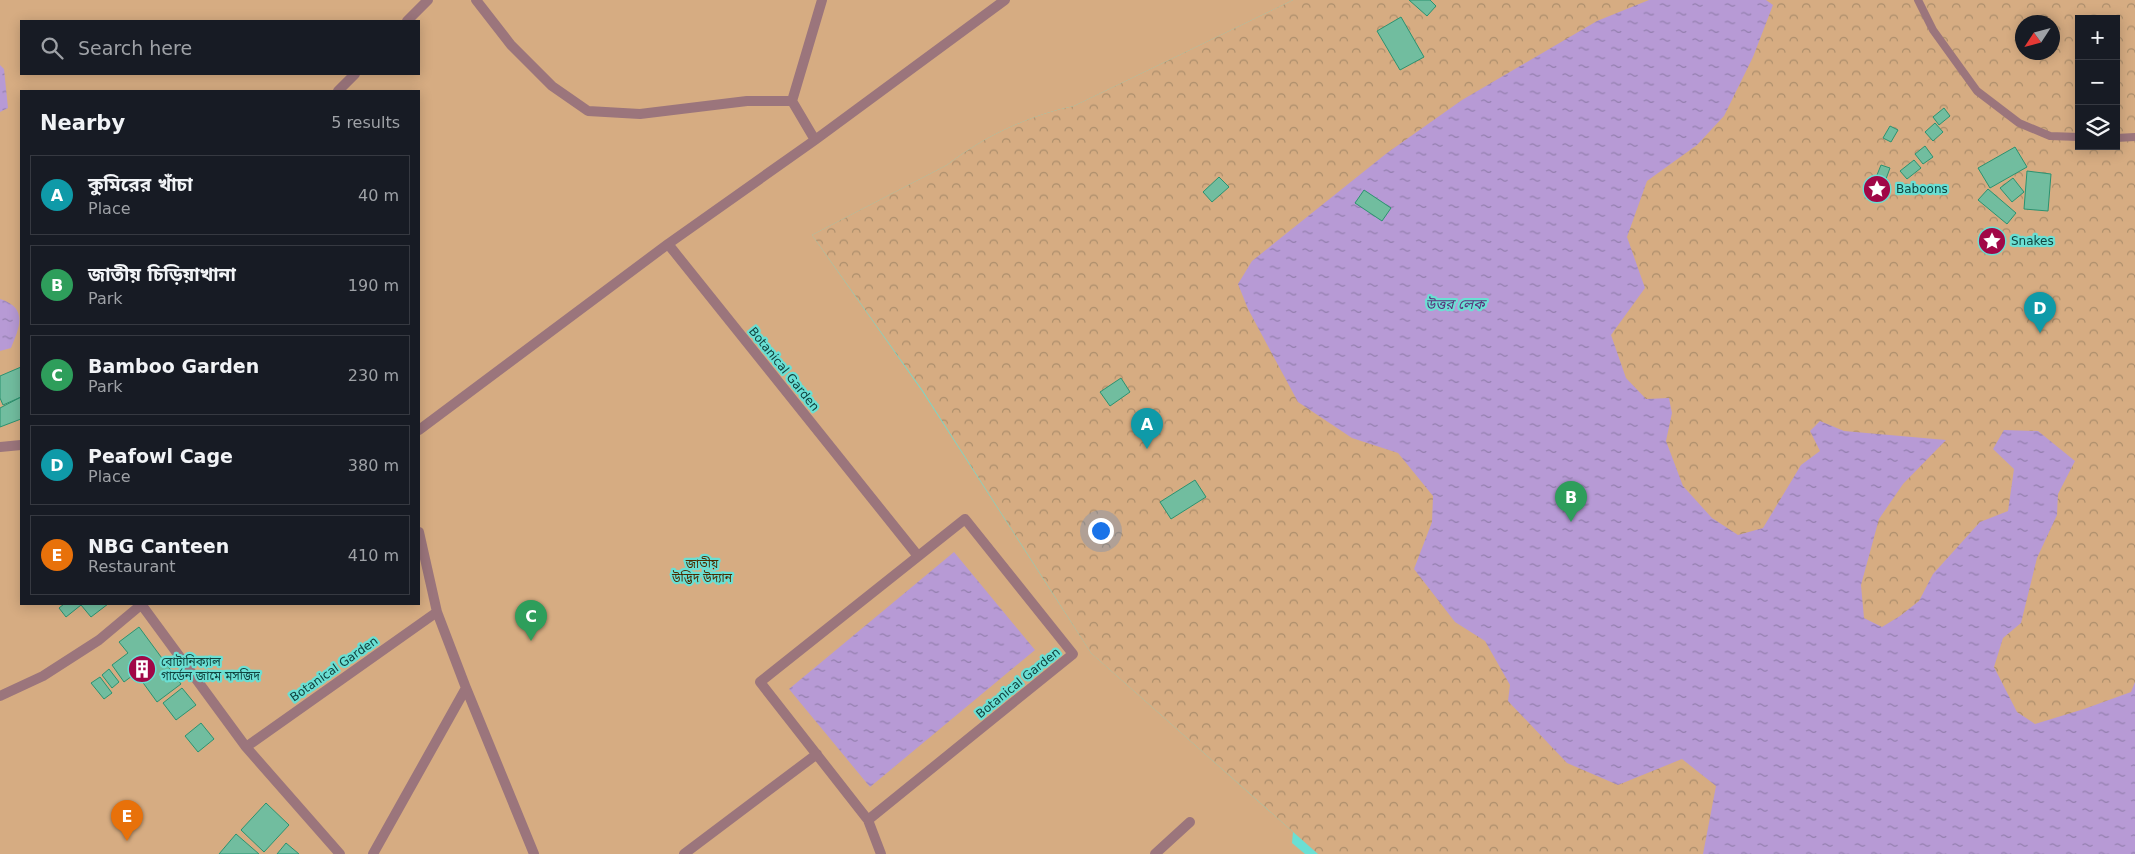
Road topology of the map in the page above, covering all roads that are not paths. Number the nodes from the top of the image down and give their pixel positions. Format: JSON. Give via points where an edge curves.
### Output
{"nodes":[{"id":1,"x":428,"y":0,"type":"edge"},
{"id":2,"x":476,"y":0,"type":"edge"},
{"id":3,"x":822,"y":0,"type":"edge"},
{"id":4,"x":1006,"y":0,"type":"edge"},
{"id":5,"x":1918,"y":0,"type":"edge"},
{"id":6,"x":408,"y":20,"type":"edge"},
{"id":7,"x":354,"y":75,"type":"edge"},
{"id":8,"x":339,"y":90,"type":"edge"},
{"id":9,"x":792,"y":101,"type":"junction"},
{"id":10,"x":2075,"y":137,"type":"edge"},
{"id":11,"x":2135,"y":137,"type":"edge"},
{"id":12,"x":2120,"y":138,"type":"edge"},
{"id":13,"x":815,"y":140,"type":"junction"},
{"id":14,"x":668,"y":244,"type":"junction"},
{"id":15,"x":420,"y":429,"type":"edge"},
{"id":16,"x":20,"y":445,"type":"edge"},
{"id":17,"x":0,"y":447,"type":"edge"},
{"id":18,"x":420,"y":536,"type":"edge"},
{"id":19,"x":918,"y":556,"type":"junction"},
{"id":20,"x":141,"y":605,"type":"edge"},
{"id":21,"x":143,"y":605,"type":"edge"},
{"id":22,"x":437,"y":612,"type":"junction"},
{"id":23,"x":466,"y":688,"type":"junction"},
{"id":24,"x":0,"y":696,"type":"edge"},
{"id":25,"x":246,"y":747,"type":"junction"},
{"id":26,"x":817,"y":754,"type":"junction"},
{"id":27,"x":868,"y":820,"type":"junction"},
{"id":28,"x":1190,"y":822,"type":"dead end"},
{"id":29,"x":340,"y":854,"type":"edge"},
{"id":30,"x":373,"y":854,"type":"edge"},
{"id":31,"x":534,"y":854,"type":"edge"},
{"id":32,"x":684,"y":854,"type":"edge"},
{"id":33,"x":881,"y":854,"type":"edge"},
{"id":34,"x":1155,"y":854,"type":"edge"}],
"edges":[{"from":1,"to":6,"type":"street"},
{"from":2,"to":9,"type":"street","via":[[511,46],[552,86],[588,111],[640,114],[747,101]]},
{"from":3,"to":9,"type":"street"},
{"from":4,"to":13,"type":"street"},
{"from":5,"to":10,"type":"lane","via":[[1933,30],[1977,91],[2019,123],[2050,136]]},
{"from":7,"to":8,"type":"street"},
{"from":9,"to":13,"type":"street"},
{"from":11,"to":12,"type":"lane"},
{"from":13,"to":14,"type":"street"},
{"from":14,"to":15,"type":"street"},
{"from":14,"to":19,"type":"street","name":"Botanical Garden"},
{"from":16,"to":17,"type":"street"},
{"from":18,"to":22,"type":"street"},
{"from":19,"to":26,"type":"street","name":"Botanical Garden","via":[[760,682]]},
{"from":19,"to":27,"type":"street","name":"Botanical Garden","via":[[965,520],[1073,654]]},
{"from":20,"to":24,"type":"street","via":[[99,640],[43,676]]},
{"from":21,"to":25,"type":"street"},
{"from":22,"to":23,"type":"street"},
{"from":22,"to":25,"type":"street","name":"Botanical Garden"},
{"from":23,"to":30,"type":"street"},
{"from":23,"to":31,"type":"street"},
{"from":25,"to":29,"type":"street"},
{"from":26,"to":27,"type":"street"},
{"from":26,"to":32,"type":"street"},
{"from":27,"to":33,"type":"street"},
{"from":28,"to":34,"type":"street"}]}
